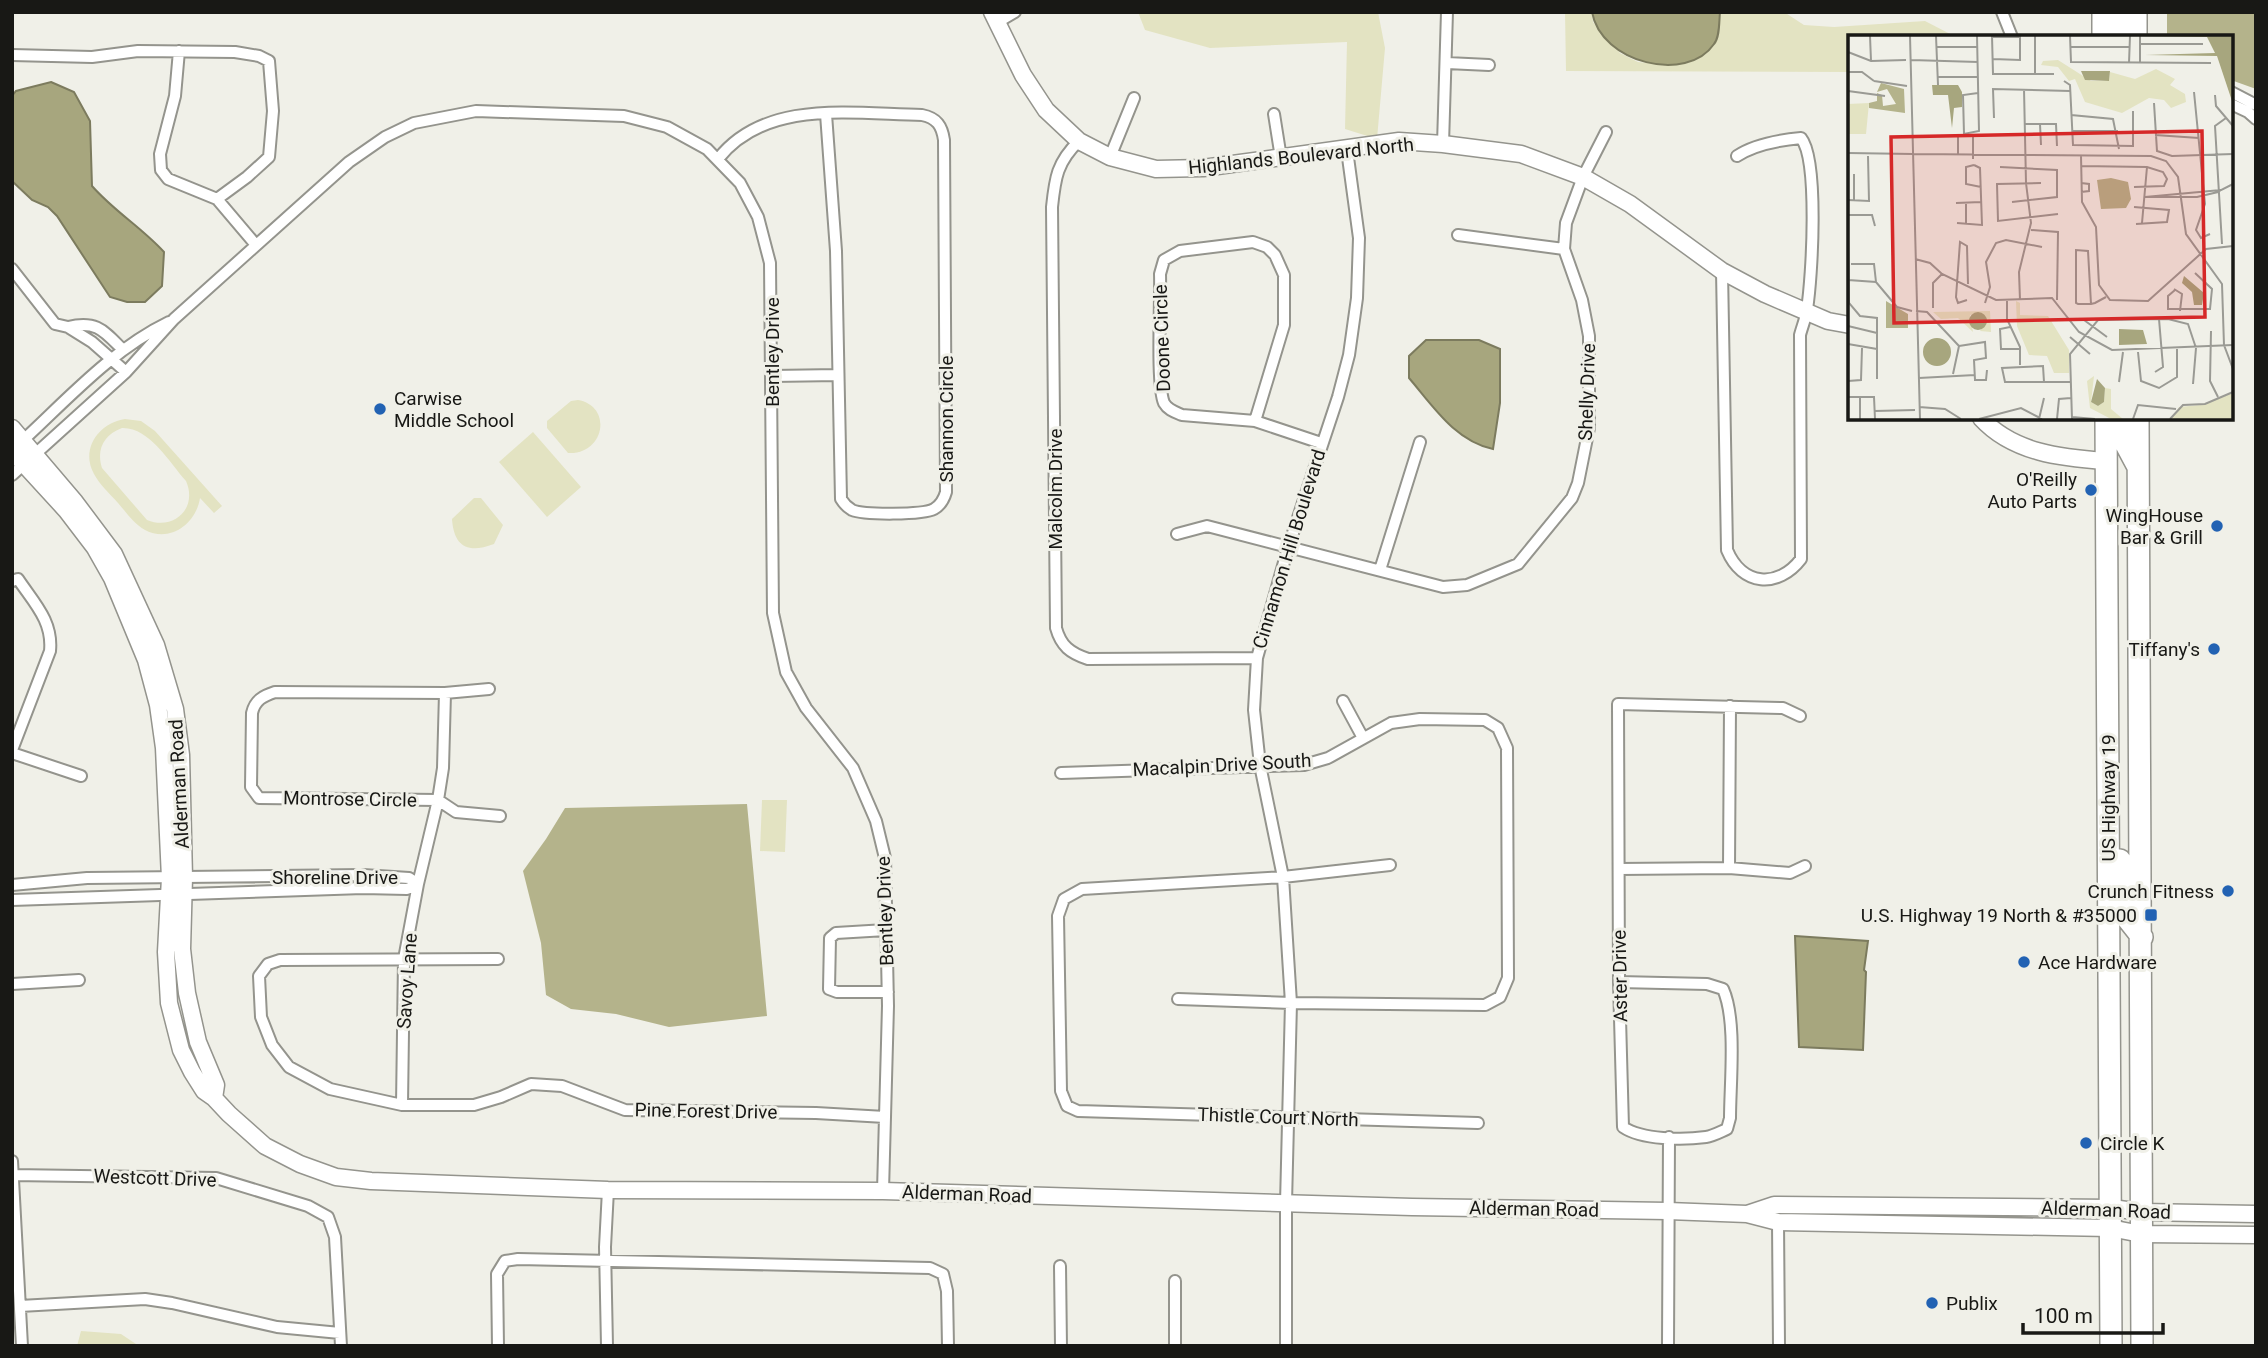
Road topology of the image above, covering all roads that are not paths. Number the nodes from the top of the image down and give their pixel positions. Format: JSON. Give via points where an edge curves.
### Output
{"nodes":[{"id":1,"x":1016,"y":12,"type":"edge"},
{"id":2,"x":1447,"y":12,"type":"edge"},
{"id":3,"x":2002,"y":12,"type":"edge"},
{"id":4,"x":2103,"y":12,"type":"edge"},
{"id":5,"x":2118,"y":12,"type":"edge"},
{"id":6,"x":995,"y":17,"type":"edge"},
{"id":7,"x":2133,"y":30,"type":"edge"},
{"id":8,"x":2011,"y":35,"type":"edge"},
{"id":9,"x":2103,"y":35,"type":"edge"},
{"id":10,"x":179,"y":51,"type":"junction"},
{"id":11,"x":12,"y":55,"type":"edge"},
{"id":12,"x":1447,"y":63,"type":"junction"},
{"id":13,"x":1489,"y":65,"type":"dead end"},
{"id":14,"x":2233,"y":93,"type":"edge"},
{"id":15,"x":1134,"y":98,"type":"dead end"},
{"id":16,"x":2233,"y":105,"type":"edge"},
{"id":17,"x":2256,"y":105,"type":"edge"},
{"id":18,"x":826,"y":114,"type":"junction"},
{"id":19,"x":1274,"y":114,"type":"dead end"},
{"id":20,"x":2256,"y":118,"type":"edge"},
{"id":21,"x":1606,"y":132,"type":"dead end"},
{"id":22,"x":1079,"y":141,"type":"junction"},
{"id":23,"x":1443,"y":144,"type":"junction"},
{"id":24,"x":1347,"y":150,"type":"junction"},
{"id":25,"x":1737,"y":156,"type":"dead end"},
{"id":26,"x":1110,"y":157,"type":"junction"},
{"id":27,"x":1281,"y":158,"type":"junction"},
{"id":28,"x":718,"y":159,"type":"junction"},
{"id":29,"x":1583,"y":177,"type":"junction"},
{"id":30,"x":217,"y":199,"type":"junction"},
{"id":31,"x":1458,"y":235,"type":"dead end"},
{"id":32,"x":256,"y":246,"type":"junction"},
{"id":33,"x":1564,"y":249,"type":"junction"},
{"id":34,"x":12,"y":269,"type":"edge"},
{"id":35,"x":1723,"y":271,"type":"junction"},
{"id":36,"x":1807,"y":312,"type":"junction"},
{"id":37,"x":174,"y":319,"type":"junction"},
{"id":38,"x":89,"y":324,"type":"junction"},
{"id":39,"x":1848,"y":325,"type":"edge"},
{"id":40,"x":68,"y":327,"type":"junction"},
{"id":41,"x":83,"y":337,"type":"junction"},
{"id":42,"x":123,"y":350,"type":"junction"},
{"id":43,"x":111,"y":360,"type":"junction"},
{"id":44,"x":126,"y":372,"type":"junction"},
{"id":45,"x":838,"y":375,"type":"junction"},
{"id":46,"x":772,"y":376,"type":"junction"},
{"id":47,"x":1983,"y":420,"type":"edge"},
{"id":48,"x":2106,"y":420,"type":"edge"},
{"id":49,"x":2121,"y":420,"type":"edge"},
{"id":50,"x":2138,"y":420,"type":"edge"},
{"id":51,"x":1255,"y":421,"type":"junction"},
{"id":52,"x":15,"y":442,"type":"edge"},
{"id":53,"x":1420,"y":442,"type":"dead end"},
{"id":54,"x":1321,"y":443,"type":"junction"},
{"id":55,"x":36,"y":453,"type":"junction"},
{"id":56,"x":2106,"y":461,"type":"junction"},
{"id":57,"x":2139,"y":469,"type":"junction"},
{"id":58,"x":18,"y":470,"type":"edge"},
{"id":59,"x":1177,"y":534,"type":"dead end"},
{"id":60,"x":1288,"y":548,"type":"junction"},
{"id":61,"x":1380,"y":570,"type":"junction"},
{"id":62,"x":12,"y":581,"type":"edge"},
{"id":63,"x":1257,"y":658,"type":"junction"},
{"id":64,"x":2108,"y":667,"type":"junction"},
{"id":65,"x":489,"y":689,"type":"dead end"},
{"id":66,"x":445,"y":692,"type":"junction"},
{"id":67,"x":1343,"y":701,"type":"dead end"},
{"id":68,"x":1730,"y":706,"type":"junction"},
{"id":69,"x":1800,"y":716,"type":"dead end"},
{"id":70,"x":1363,"y":737,"type":"junction"},
{"id":71,"x":12,"y":751,"type":"edge"},
{"id":72,"x":1260,"y":765,"type":"junction"},
{"id":73,"x":1060,"y":774,"type":"dead end"},
{"id":74,"x":81,"y":776,"type":"dead end"},
{"id":75,"x":438,"y":800,"type":"junction"},
{"id":76,"x":500,"y":816,"type":"dead end"},
{"id":77,"x":1390,"y":865,"type":"dead end"},
{"id":78,"x":1805,"y":866,"type":"dead end"},
{"id":79,"x":1619,"y":869,"type":"junction"},
{"id":80,"x":1729,"y":869,"type":"junction"},
{"id":81,"x":177,"y":877,"type":"junction"},
{"id":82,"x":1283,"y":877,"type":"junction"},
{"id":83,"x":418,"y":884,"type":"junction"},
{"id":84,"x":12,"y":885,"type":"edge"},
{"id":85,"x":176,"y":896,"type":"junction"},
{"id":86,"x":12,"y":900,"type":"edge"},
{"id":87,"x":886,"y":930,"type":"junction"},
{"id":88,"x":2141,"y":937,"type":"junction"},
{"id":89,"x":404,"y":959,"type":"junction"},
{"id":90,"x":498,"y":959,"type":"dead end"},
{"id":91,"x":79,"y":981,"type":"dead end"},
{"id":92,"x":1619,"y":982,"type":"junction"},
{"id":93,"x":12,"y":984,"type":"edge"},
{"id":94,"x":888,"y":992,"type":"junction"},
{"id":95,"x":1178,"y":999,"type":"dead end"},
{"id":96,"x":1291,"y":1003,"type":"junction"},
{"id":97,"x":402,"y":1105,"type":"junction"},
{"id":98,"x":886,"y":1117,"type":"junction"},
{"id":99,"x":1289,"y":1117,"type":"junction"},
{"id":100,"x":1478,"y":1123,"type":"dead end"},
{"id":101,"x":1669,"y":1137,"type":"junction"},
{"id":102,"x":12,"y":1161,"type":"edge"},
{"id":103,"x":12,"y":1175,"type":"edge"},
{"id":104,"x":608,"y":1190,"type":"junction"},
{"id":105,"x":883,"y":1191,"type":"junction"},
{"id":106,"x":1286,"y":1203,"type":"junction"},
{"id":107,"x":1668,"y":1211,"type":"junction"},
{"id":108,"x":2141,"y":1212,"type":"junction"},
{"id":109,"x":1747,"y":1214,"type":"junction"},
{"id":110,"x":2256,"y":1214,"type":"edge"},
{"id":111,"x":2111,"y":1218,"type":"junction"},
{"id":112,"x":1778,"y":1222,"type":"junction"},
{"id":113,"x":2141,"y":1234,"type":"junction"},
{"id":114,"x":2256,"y":1235,"type":"edge"},
{"id":115,"x":606,"y":1261,"type":"junction"},
{"id":116,"x":1060,"y":1266,"type":"dead end"},
{"id":117,"x":1175,"y":1281,"type":"dead end"},
{"id":118,"x":20,"y":1306,"type":"junction"},
{"id":119,"x":340,"y":1333,"type":"junction"},
{"id":120,"x":22,"y":1346,"type":"edge"},
{"id":121,"x":341,"y":1346,"type":"edge"},
{"id":122,"x":498,"y":1346,"type":"edge"},
{"id":123,"x":607,"y":1346,"type":"edge"},
{"id":124,"x":948,"y":1346,"type":"edge"},
{"id":125,"x":1061,"y":1346,"type":"edge"},
{"id":126,"x":1175,"y":1346,"type":"edge"},
{"id":127,"x":1286,"y":1346,"type":"edge"},
{"id":128,"x":1668,"y":1346,"type":"edge"},
{"id":129,"x":1779,"y":1346,"type":"edge"},
{"id":130,"x":2111,"y":1346,"type":"edge"},
{"id":131,"x":2142,"y":1346,"type":"edge"}],
"edges":[{"from":1,"to":6,"type":"street"},
{"from":2,"to":12,"type":"street"},
{"from":3,"to":8,"type":"street"},
{"from":4,"to":9,"type":"highway"},
{"from":5,"to":7,"type":"highway"},
{"from":6,"to":22,"type":"street","name":"Highlands Boulevard North","via":[[1035,96]]},
{"from":10,"to":11,"type":"street","via":[[92,57]]},
{"from":10,"to":30,"type":"street","via":[[161,170],[168,178]]},
{"from":10,"to":30,"type":"street","via":[[235,52],[269,61],[273,111],[269,157]]},
{"from":12,"to":13,"type":"street"},
{"from":12,"to":23,"type":"street"},
{"from":14,"to":17,"type":"street"},
{"from":15,"to":26,"type":"street"},
{"from":16,"to":20,"type":"street"},
{"from":18,"to":28,"type":"street","name":"Shannon Circle","via":[[768,123],[740,137]]},
{"from":18,"to":45,"type":"street","name":"Shannon Circle","via":[[836,251]]},
{"from":18,"to":45,"type":"street","name":"Shannon Circle","via":[[927,116],[939,123],[943,133],[946,492],[935,509],[865,512],[843,502],[839,490]]},
{"from":19,"to":27,"type":"street"},
{"from":21,"to":29,"type":"street","name":"Shelly Drive"},
{"from":22,"to":26,"type":"street","name":"Highlands Boulevard North"},
{"from":22,"to":63,"type":"street","name":"Malcolm Drive","via":[[1066,154],[1055,179],[1052,208],[1056,628],[1060,643],[1088,659]]},
{"from":23,"to":24,"type":"street","name":"Highlands Boulevard North","via":[[1399,141]]},
{"from":23,"to":29,"type":"street","name":"Highlands Boulevard North","via":[[1521,154]]},
{"from":24,"to":27,"type":"street","name":"Highlands Boulevard North"},
{"from":24,"to":54,"type":"street","name":"Cinnamon Hill Boulevard","via":[[1359,238],[1357,298],[1349,355]]},
{"from":25,"to":36,"type":"street","via":[[1786,139],[1801,138],[1807,145],[1811,270]]},
{"from":26,"to":27,"type":"street","name":"Highlands Boulevard North","via":[[1177,170]]},
{"from":28,"to":32,"type":"street","name":"Bentley Drive","via":[[678,131],[624,116],[476,111],[451,115],[414,123],[385,137],[349,162]]},
{"from":28,"to":46,"type":"street","name":"Bentley Drive","via":[[746,192],[766,239]]},
{"from":29,"to":33,"type":"street","name":"Shelly Drive","via":[[1566,223]]},
{"from":29,"to":35,"type":"street","name":"Highlands Boulevard North","via":[[1630,204]]},
{"from":30,"to":32,"type":"street"},
{"from":31,"to":33,"type":"street"},
{"from":32,"to":37,"type":"street","name":"Bentley Drive"},
{"from":33,"to":61,"type":"street","name":"Shelly Drive","via":[[1589,336],[1589,428],[1572,498],[1518,564],[1467,585],[1443,587]]},
{"from":34,"to":40,"type":"street","via":[[55,324]]},
{"from":35,"to":36,"type":"street","name":"Highlands Boulevard North"},
{"from":35,"to":36,"type":"street","via":[[1727,550],[1732,563],[1754,578],[1779,579],[1801,559],[1800,335]]},
{"from":36,"to":39,"type":"street","name":"Highlands Boulevard North"},
{"from":37,"to":42,"type":"street","name":"Bentley Drive"},
{"from":37,"to":44,"type":"street","name":"Bentley Drive"},
{"from":38,"to":40,"type":"street"},
{"from":38,"to":41,"type":"street"},
{"from":38,"to":42,"type":"street","via":[[103,330]]},
{"from":40,"to":41,"type":"street"},
{"from":41,"to":43,"type":"street"},
{"from":42,"to":43,"type":"street","name":"Bentley Drive"},
{"from":43,"to":44,"type":"street"},
{"from":43,"to":52,"type":"street","name":"Bentley Drive"},
{"from":44,"to":55,"type":"street","name":"Bentley Drive"},
{"from":45,"to":46,"type":"street"},
{"from":46,"to":87,"type":"street","name":"Bentley Drive","via":[[774,617],[786,673],[806,708],[853,768],[876,821],[885,858]]},
{"from":47,"to":56,"type":"street","via":[[1998,433],[2037,452]]},
{"from":48,"to":56,"type":"highway","name":"US Highway 19"},
{"from":49,"to":57,"type":"highway","via":[[2122,437]]},
{"from":50,"to":57,"type":"highway","name":"US Highway 19"},
{"from":51,"to":51,"type":"street","name":"Doone Circle","via":[[1182,415],[1165,405],[1160,274],[1164,260],[1180,251],[1253,242],[1275,255],[1284,275],[1284,325]]},
{"from":51,"to":54,"type":"street","name":"Doone Circle"},
{"from":52,"to":55,"type":"street","name":"Alderman Road"},
{"from":52,"to":58,"type":"street","name":"Alderman Road"},
{"from":53,"to":61,"type":"street"},
{"from":54,"to":60,"type":"street","name":"Cinnamon Hill Boulevard"},
{"from":55,"to":58,"type":"street","name":"Bentley Drive"},
{"from":55,"to":81,"type":"street","name":"Alderman Road","via":[[114,554],[156,645],[178,731]]},
{"from":56,"to":64,"type":"highway","name":"US Highway 19"},
{"from":57,"to":88,"type":"highway","name":"US Highway 19"},
{"from":58,"to":81,"type":"street","name":"Alderman Road","via":[[66,510],[95,548],[117,587],[146,660],[158,705]]},
{"from":59,"to":60,"type":"street","name":"Shelly Drive","via":[[1207,526]]},
{"from":60,"to":61,"type":"street","name":"Shelly Drive"},
{"from":60,"to":63,"type":"street","name":"Cinnamon Hill Boulevard"},
{"from":62,"to":71,"type":"street","via":[[18,579],[52,636]]},
{"from":63,"to":72,"type":"street","name":"Cinnamon Hill Boulevard","via":[[1254,710]]},
{"from":64,"to":88,"type":"highway","via":[[2120,707],[2124,910]]},
{"from":64,"to":111,"type":"highway","name":"US Highway 19"},
{"from":65,"to":66,"type":"street"},
{"from":66,"to":75,"type":"street","name":"Savoy Lane"},
{"from":66,"to":75,"type":"street","name":"Montrose Circle","via":[[275,692],[254,705],[251,719],[251,787],[259,798]]},
{"from":67,"to":70,"type":"street"},
{"from":68,"to":69,"type":"street","via":[[1783,708]]},
{"from":68,"to":79,"type":"street","name":"Aster Drive","via":[[1618,704]]},
{"from":68,"to":80,"type":"street"},
{"from":70,"to":72,"type":"street","name":"Macalpin Drive South","via":[[1328,758],[1304,765]]},
{"from":70,"to":96,"type":"street","name":"Macalpin Drive South","via":[[1391,723],[1420,719],[1485,720],[1498,728],[1507,748],[1508,978],[1500,997],[1485,1004]]},
{"from":71,"to":74,"type":"street"},
{"from":72,"to":73,"type":"street","name":"Macalpin Drive South"},
{"from":72,"to":82,"type":"street","name":"Cinnamon Hill Boulevard"},
{"from":75,"to":76,"type":"street","via":[[456,812]]},
{"from":75,"to":83,"type":"street","name":"Savoy Lane"},
{"from":77,"to":82,"type":"street"},
{"from":78,"to":80,"type":"street","via":[[1790,873]]},
{"from":79,"to":80,"type":"street"},
{"from":79,"to":92,"type":"street","name":"Aster Drive"},
{"from":81,"to":83,"type":"street","name":"Shoreline Drive","via":[[363,874],[408,878]]},
{"from":81,"to":84,"type":"street","name":"Shoreline Drive"},
{"from":81,"to":85,"type":"street","name":"Alderman Road"},
{"from":82,"to":96,"type":"street","name":"Cinnamon Hill Boulevard"},
{"from":82,"to":99,"type":"street","name":"Thistle Court North","via":[[1082,889],[1064,899],[1058,916],[1060,1081],[1067,1106],[1078,1111]]},
{"from":83,"to":85,"type":"street","name":"Shoreline Drive","via":[[407,889]]},
{"from":83,"to":89,"type":"street","name":"Savoy Lane"},
{"from":85,"to":86,"type":"street","name":"Shoreline Drive"},
{"from":85,"to":104,"type":"street","name":"Alderman Road","via":[[166,978],[181,1050],[204,1091],[265,1146],[337,1177]]},
{"from":87,"to":94,"type":"street","name":"Bentley Drive"},
{"from":87,"to":94,"type":"street","via":[[830,937],[829,989]]},
{"from":88,"to":108,"type":"highway","name":"US Highway 19"},
{"from":89,"to":90,"type":"street","name":"Pine Forest Drive"},
{"from":89,"to":97,"type":"street","name":"Savoy Lane"},
{"from":89,"to":97,"type":"street","name":"Pine Forest Drive","via":[[291,959],[268,964],[259,976],[261,1017],[272,1045],[289,1067],[330,1089]]},
{"from":91,"to":93,"type":"street"},
{"from":92,"to":101,"type":"street","name":"Aster Drive","via":[[1623,1127],[1640,1135]]},
{"from":92,"to":101,"type":"street","via":[[1707,984],[1723,989],[1728,1002],[1727,1129],[1708,1137]]},
{"from":94,"to":98,"type":"street","name":"Bentley Drive"},
{"from":95,"to":96,"type":"street"},
{"from":96,"to":99,"type":"street","name":"Cinnamon Hill Boulevard"},
{"from":97,"to":98,"type":"street","name":"Pine Forest Drive","via":[[474,1105],[531,1084],[562,1086],[625,1110]]},
{"from":98,"to":105,"type":"street","name":"Bentley Drive"},
{"from":99,"to":100,"type":"street","name":"Thistle Court North"},
{"from":99,"to":106,"type":"street","name":"Cinnamon Hill Boulevard"},
{"from":101,"to":107,"type":"street"},
{"from":102,"to":103,"type":"street"},
{"from":103,"to":118,"type":"street"},
{"from":103,"to":119,"type":"street","name":"Westcott Drive","via":[[216,1178],[309,1206],[328,1217],[335,1237]]},
{"from":104,"to":105,"type":"street","name":"Alderman Road"},
{"from":104,"to":115,"type":"street"},
{"from":105,"to":106,"type":"street","name":"Alderman Road"},
{"from":106,"to":107,"type":"street","name":"Alderman Road"},
{"from":106,"to":127,"type":"street","name":"Cinnamon Hill Boulevard"},
{"from":107,"to":109,"type":"street","name":"Alderman Road"},
{"from":107,"to":128,"type":"street"},
{"from":108,"to":110,"type":"street","name":"Alderman Road"},
{"from":108,"to":111,"type":"street","name":"Alderman Road"},
{"from":108,"to":113,"type":"highway","name":"US Highway 19"},
{"from":109,"to":111,"type":"street","name":"Alderman Road","via":[[1774,1205]]},
{"from":109,"to":112,"type":"street","name":"Alderman Road"},
{"from":111,"to":112,"type":"street","name":"Alderman Road"},
{"from":111,"to":113,"type":"street","name":"Alderman Road"},
{"from":111,"to":130,"type":"highway","name":"US Highway 19"},
{"from":112,"to":129,"type":"street"},
{"from":113,"to":114,"type":"street","name":"Alderman Road"},
{"from":113,"to":131,"type":"highway","name":"US Highway 19"},
{"from":115,"to":122,"type":"street","via":[[505,1261],[497,1274]]},
{"from":115,"to":123,"type":"street"},
{"from":115,"to":124,"type":"street","via":[[930,1268],[943,1274],[947,1291]]},
{"from":116,"to":125,"type":"street"},
{"from":117,"to":126,"type":"street"},
{"from":118,"to":119,"type":"street","via":[[145,1299],[277,1327]]},
{"from":118,"to":120,"type":"street"},
{"from":119,"to":121,"type":"street","name":"Westcott Drive"}]}
